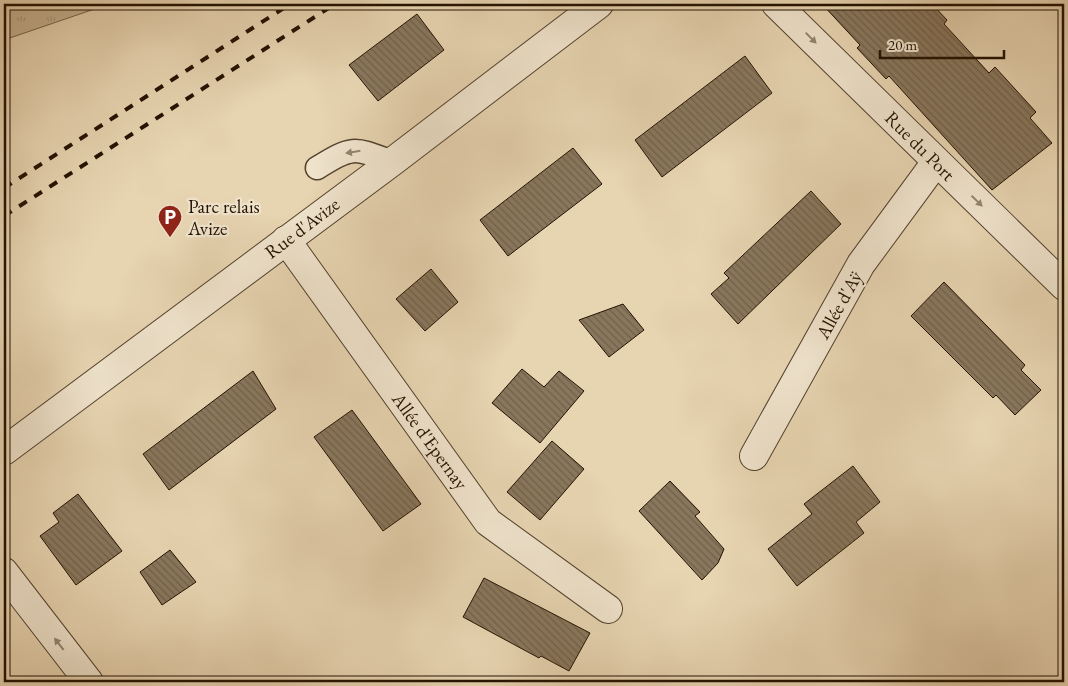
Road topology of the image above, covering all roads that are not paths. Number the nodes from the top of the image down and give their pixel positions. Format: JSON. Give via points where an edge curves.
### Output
{"nodes":[{"id":1,"x":599,"y":4,"type":"edge"},
{"id":2,"x":776,"y":4,"type":"edge"},
{"id":3,"x":392,"y":162,"type":"junction"},
{"id":4,"x":936,"y":162,"type":"junction"},
{"id":5,"x":316,"y":168,"type":"dead end"},
{"id":6,"x":286,"y":240,"type":"junction"},
{"id":7,"x":1064,"y":286,"type":"edge"},
{"id":8,"x":4,"y":451,"type":"edge"},
{"id":9,"x":754,"y":456,"type":"dead end"},
{"id":10,"x":4,"y":572,"type":"edge"},
{"id":11,"x":608,"y":608,"type":"dead end"},
{"id":12,"x":88,"y":682,"type":"edge"}],
"edges":[{"from":1,"to":3,"type":"street","name":"Rue d'Avize"},
{"from":2,"to":4,"type":"street","name":"Rue du Port","one_way":true},
{"from":3,"to":5,"type":"lane","one_way":true,"via":[[360,149],[340,154]]},
{"from":3,"to":6,"type":"street","name":"Rue d'Avize"},
{"from":4,"to":7,"type":"street","name":"Rue du Port","one_way":true},
{"from":4,"to":9,"type":"street","name":"Allée d'Aÿ","via":[[861,264]]},
{"from":6,"to":8,"type":"street","name":"Rue d'Avize"},
{"from":6,"to":11,"type":"street","name":"Allée d'Epernay","via":[[488,522]]},
{"from":12,"to":10,"type":"street","one_way":true}]}
